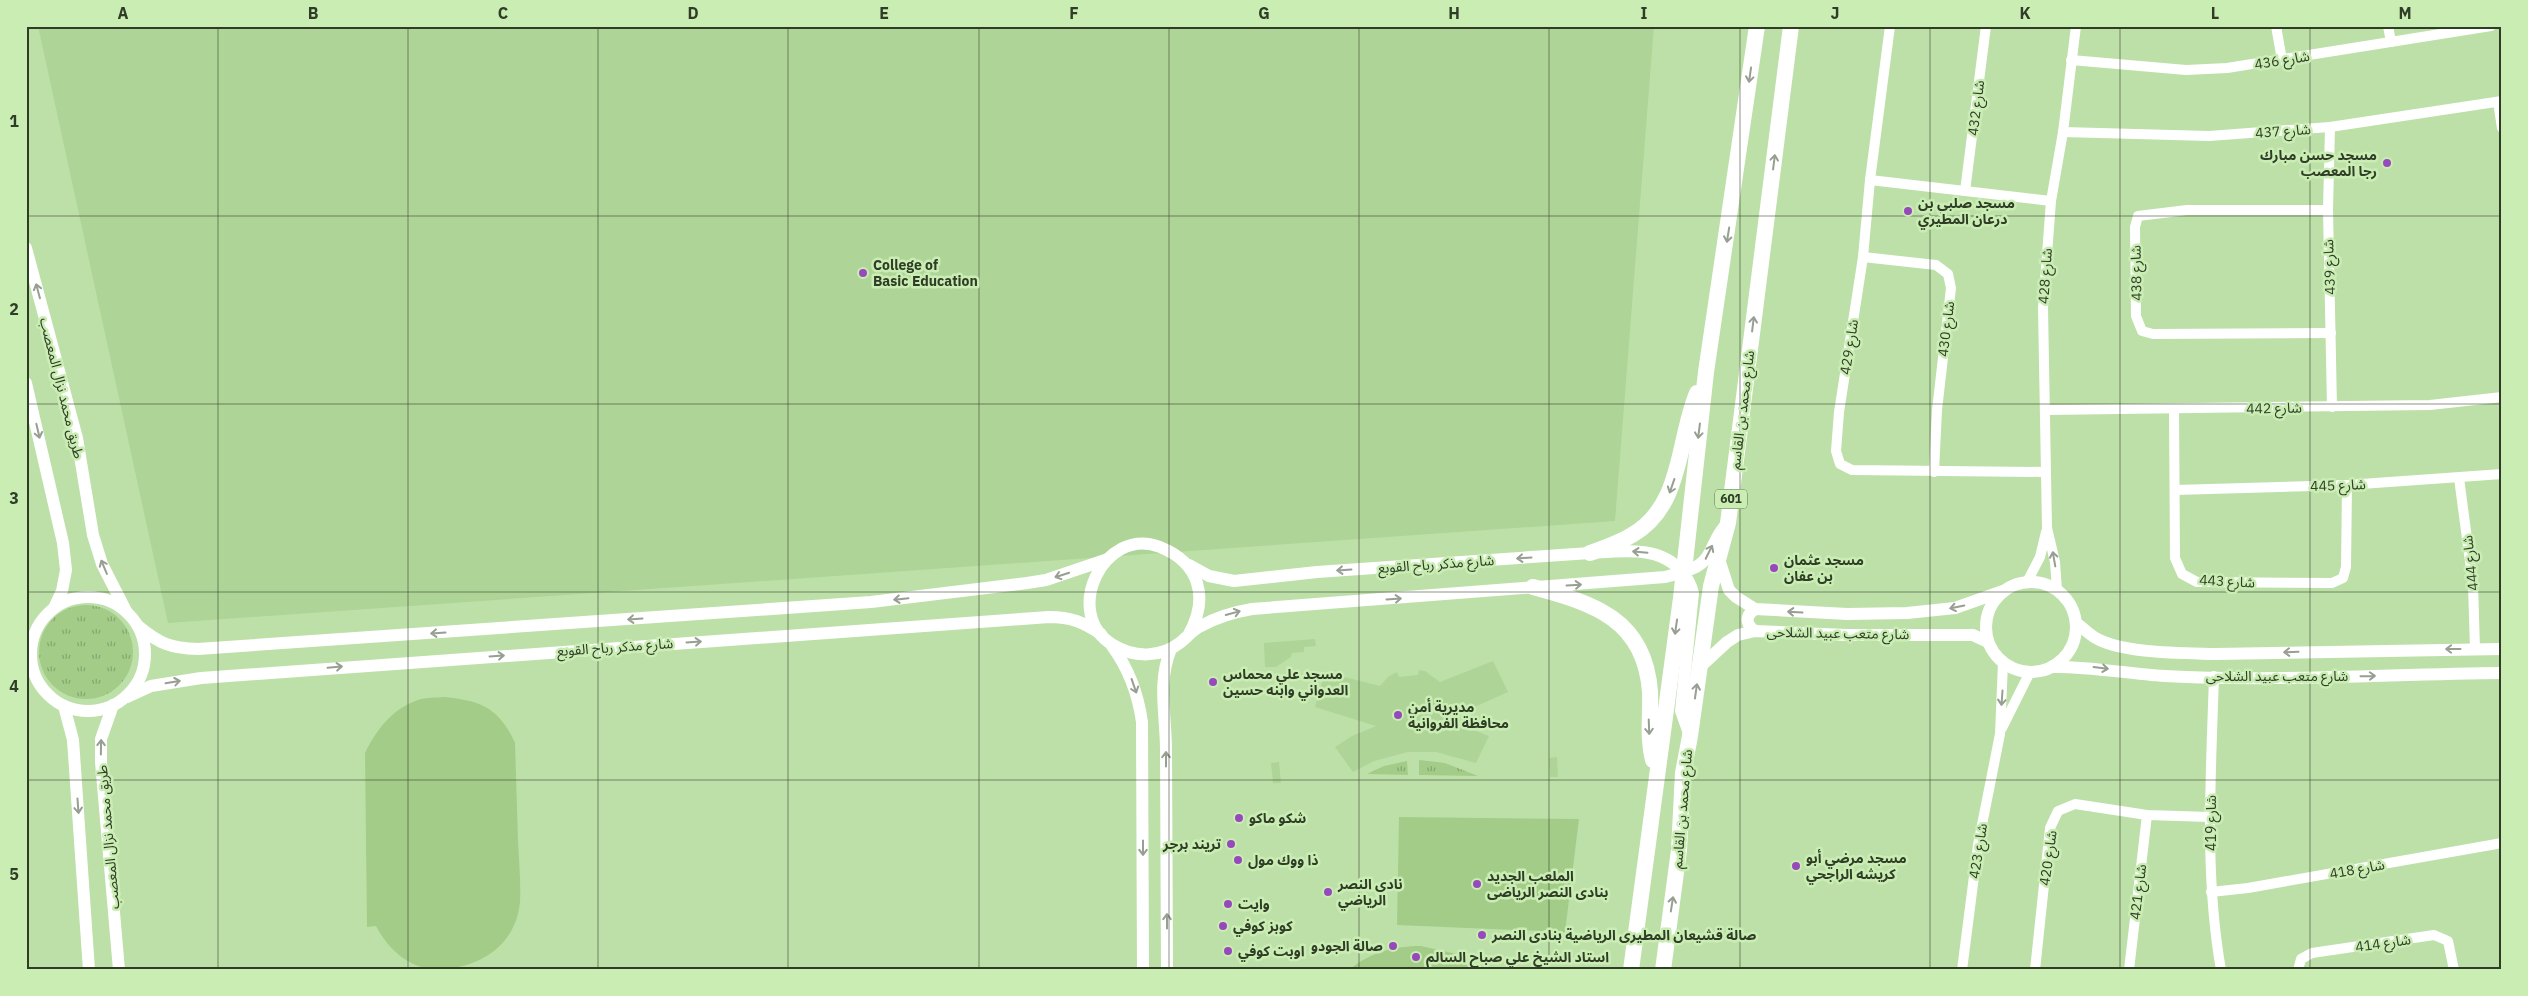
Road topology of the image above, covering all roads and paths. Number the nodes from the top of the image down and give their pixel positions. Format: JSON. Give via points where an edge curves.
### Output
{"nodes":[{"id":1,"x":1757,"y":26,"type":"edge"},
{"id":2,"x":1791,"y":26,"type":"edge"},
{"id":3,"x":1890,"y":26,"type":"edge"},
{"id":4,"x":1986,"y":26,"type":"edge"},
{"id":5,"x":2076,"y":26,"type":"edge"},
{"id":6,"x":2276,"y":26,"type":"edge"},
{"id":7,"x":2388,"y":26,"type":"edge"},
{"id":8,"x":2491,"y":26,"type":"edge"},
{"id":9,"x":2391,"y":42,"type":"junction"},
{"id":10,"x":2071,"y":60,"type":"junction"},
{"id":11,"x":2282,"y":60,"type":"junction"},
{"id":12,"x":2500,"y":101,"type":"edge"},
{"id":13,"x":2330,"y":127,"type":"junction"},
{"id":14,"x":2502,"y":128,"type":"edge"},
{"id":15,"x":2063,"y":132,"type":"junction"},
{"id":16,"x":1870,"y":180,"type":"junction"},
{"id":17,"x":1965,"y":191,"type":"junction"},
{"id":18,"x":2051,"y":201,"type":"junction"},
{"id":19,"x":2328,"y":210,"type":"junction"},
{"id":20,"x":26,"y":248,"type":"edge"},
{"id":21,"x":1863,"y":258,"type":"junction"},
{"id":22,"x":2331,"y":333,"type":"junction"},
{"id":23,"x":1706,"y":372,"type":"junction"},
{"id":24,"x":26,"y":383,"type":"edge"},
{"id":25,"x":2502,"y":397,"type":"edge"},
{"id":26,"x":2332,"y":407,"type":"junction"},
{"id":27,"x":2045,"y":410,"type":"junction"},
{"id":28,"x":2174,"y":410,"type":"junction"},
{"id":29,"x":1934,"y":472,"type":"junction"},
{"id":30,"x":2045,"y":472,"type":"junction"},
{"id":31,"x":2502,"y":474,"type":"edge"},
{"id":32,"x":2459,"y":478,"type":"junction"},
{"id":33,"x":2347,"y":485,"type":"junction"},
{"id":34,"x":2175,"y":490,"type":"junction"},
{"id":35,"x":1728,"y":523,"type":"junction"},
{"id":36,"x":2047,"y":528,"type":"junction"},
{"id":37,"x":1590,"y":553,"type":"junction"},
{"id":38,"x":1108,"y":559,"type":"junction"},
{"id":39,"x":1719,"y":559,"type":"junction"},
{"id":40,"x":1187,"y":564,"type":"junction"},
{"id":41,"x":1682,"y":572,"type":"junction"},
{"id":42,"x":2027,"y":582,"type":"junction"},
{"id":43,"x":1533,"y":587,"type":"junction"},
{"id":44,"x":2058,"y":590,"type":"junction"},
{"id":45,"x":2003,"y":591,"type":"junction"},
{"id":46,"x":54,"y":608,"type":"junction"},
{"id":47,"x":1755,"y":608,"type":"junction"},
{"id":48,"x":126,"y":611,"type":"junction"},
{"id":49,"x":2076,"y":623,"type":"junction"},
{"id":50,"x":138,"y":626,"type":"junction"},
{"id":51,"x":1755,"y":631,"type":"junction"},
{"id":52,"x":31,"y":634,"type":"edge"},
{"id":53,"x":1101,"y":634,"type":"junction"},
{"id":54,"x":1189,"y":634,"type":"junction"},
{"id":55,"x":1988,"y":642,"type":"junction"},
{"id":56,"x":1111,"y":644,"type":"junction"},
{"id":57,"x":1171,"y":649,"type":"junction"},
{"id":58,"x":2475,"y":649,"type":"junction"},
{"id":59,"x":2502,"y":649,"type":"edge"},
{"id":60,"x":2003,"y":663,"type":"junction"},
{"id":61,"x":1700,"y":667,"type":"junction"},
{"id":62,"x":2052,"y":667,"type":"junction"},
{"id":63,"x":2030,"y":672,"type":"junction"},
{"id":64,"x":2502,"y":673,"type":"edge"},
{"id":65,"x":2214,"y":676,"type":"junction"},
{"id":66,"x":26,"y":686,"type":"edge"},
{"id":67,"x":40,"y":686,"type":"junction"},
{"id":68,"x":127,"y":697,"type":"junction"},
{"id":69,"x":64,"y":706,"type":"junction"},
{"id":70,"x":114,"y":706,"type":"junction"},
{"id":71,"x":2000,"y":734,"type":"junction"},
{"id":72,"x":1690,"y":736,"type":"junction"},
{"id":73,"x":1656,"y":771,"type":"junction"},
{"id":74,"x":2147,"y":815,"type":"junction"},
{"id":75,"x":2210,"y":817,"type":"junction"},
{"id":76,"x":2502,"y":843,"type":"edge"},
{"id":77,"x":2211,"y":892,"type":"junction"},
{"id":78,"x":89,"y":970,"type":"edge"},
{"id":79,"x":119,"y":970,"type":"edge"},
{"id":80,"x":1143,"y":970,"type":"edge"},
{"id":81,"x":1167,"y":970,"type":"edge"},
{"id":82,"x":1631,"y":970,"type":"edge"},
{"id":83,"x":1663,"y":970,"type":"edge"},
{"id":84,"x":1962,"y":970,"type":"edge"},
{"id":85,"x":2035,"y":970,"type":"edge"},
{"id":86,"x":2129,"y":970,"type":"edge"},
{"id":87,"x":2221,"y":970,"type":"edge"},
{"id":88,"x":2298,"y":970,"type":"edge"},
{"id":89,"x":2454,"y":970,"type":"edge"}],
"edges":[{"from":1,"to":23,"type":"main road","name":"شارع محمد بن القاسم","one_way":true},
{"from":35,"to":2,"type":"main road","name":"شارع محمد بن القاسم","number":"601","one_way":true},
{"from":3,"to":16,"type":"street","name":"شارع 429"},
{"from":4,"to":17,"type":"street","name":"شارع 432"},
{"from":5,"to":10,"type":"street","name":"شارع 428"},
{"from":6,"to":11,"type":"street"},
{"from":7,"to":9,"type":"street"},
{"from":8,"to":9,"type":"street","name":"شارع 436"},
{"from":9,"to":11,"type":"street","name":"شارع 436"},
{"from":10,"to":11,"type":"street","name":"شارع 436","via":[[2186,70]]},
{"from":10,"to":15,"type":"street","name":"شارع 428"},
{"from":12,"to":13,"type":"street","name":"شارع 437"},
{"from":12,"to":14,"type":"street"},
{"from":13,"to":15,"type":"street","name":"شارع 437","via":[[2209,136]]},
{"from":13,"to":19,"type":"street","name":"شارع 439"},
{"from":15,"to":18,"type":"street","name":"شارع 428"},
{"from":16,"to":17,"type":"street"},
{"from":16,"to":21,"type":"street","name":"شارع 429"},
{"from":17,"to":18,"type":"street"},
{"from":18,"to":27,"type":"street","name":"شارع 428","via":[[2042,308]]},
{"from":19,"to":22,"type":"street","name":"شارع 439"},
{"from":19,"to":22,"type":"street","name":"شارع 438","via":[[2187,210],[2138,216],[2135,227],[2136,316],[2142,330],[2153,334]]},
{"from":48,"to":20,"type":"street","name":"طريق محمد نزال المعصب","one_way":true,"via":[[102,564],[93,535],[77,438]]},
{"from":21,"to":29,"type":"street","name":"شارع 430","via":[[1936,265],[1948,274],[1951,288],[1937,410]]},
{"from":21,"to":29,"type":"street","name":"شارع 429","via":[[1839,412],[1836,451],[1840,464],[1852,470]]},
{"from":22,"to":26,"type":"street","name":"شارع 439"},
{"from":23,"to":37,"type":"main road","one_way":true,"via":[[1687,421],[1677,471],[1665,503],[1651,521],[1633,535]]},
{"from":23,"to":41,"type":"main road","name":"شارع محمد بن القاسم","one_way":true},
{"from":24,"to":46,"type":"street","one_way":true,"via":[[63,543],[66,570],[62,591]]},
{"from":25,"to":26,"type":"street","name":"شارع 442","via":[[2430,405]]},
{"from":26,"to":28,"type":"street","name":"شارع 442"},
{"from":27,"to":28,"type":"street","name":"شارع 442"},
{"from":27,"to":30,"type":"street","name":"شارع 428"},
{"from":28,"to":34,"type":"street","name":"شارع 443"},
{"from":29,"to":30,"type":"street","name":"شارع 429"},
{"from":30,"to":36,"type":"street","name":"شارع 428"},
{"from":31,"to":32,"type":"street","name":"شارع 445"},
{"from":32,"to":33,"type":"street","name":"شارع 445"},
{"from":32,"to":58,"type":"street","name":"شارع 444","via":[[2473,584]]},
{"from":33,"to":34,"type":"street","name":"شارع 445"},
{"from":33,"to":34,"type":"street","name":"شارع 443","via":[[2346,567],[2343,578],[2332,583],[2197,582],[2182,574],[2175,558]]},
{"from":35,"to":39,"type":"main road","name":"شارع محمد بن القاسم","number":"601"},
{"from":41,"to":35,"type":"street","one_way":true,"via":[[1704,561],[1717,535]]},
{"from":36,"to":42,"type":"street","name":"شارع 428","via":[[2040,557]]},
{"from":44,"to":36,"type":"street","name":"شارع 428","one_way":true},
{"from":37,"to":40,"type":"street","name":"شارع مذكر رباح القوبع","one_way":true,"via":[[1234,581],[1209,576]]},
{"from":41,"to":37,"type":"street","name":"شارع مذكر رباح القوبع","one_way":true,"via":[[1671,560],[1655,554],[1625,551]]},
{"from":38,"to":40,"type":"street","via":[[1123,549],[1157,546],[1173,552]]},
{"from":38,"to":50,"type":"street","name":"شارع مذكر رباح القوبع","one_way":true,"via":[[1046,580],[936,595],[465,631],[198,649],[176,648],[156,642]]},
{"from":38,"to":53,"type":"street","via":[[1095,575],[1089,595],[1094,622]]},
{"from":39,"to":47,"type":"street","name":"شارع متعب عبيد الشلاحى","via":[[1729,590]]},
{"from":39,"to":61,"type":"main road","name":"شارع محمد بن القاسم","number":"601","via":[[1712,577]]},
{"from":40,"to":54,"type":"street","via":[[1197,584],[1200,606]]},
{"from":43,"to":41,"type":"street","one_way":true,"via":[[1644,581]]},
{"from":41,"to":72,"type":"street","name":"شارع مذكر رباح القوبع","via":[[1690,582],[1692,593],[1681,711]]},
{"from":41,"to":73,"type":"main road","name":"شارع محمد بن القاسم","one_way":true},
{"from":42,"to":44,"type":"street","via":[[2038,582]]},
{"from":42,"to":45,"type":"street","via":[[2014,584]]},
{"from":54,"to":43,"type":"street","one_way":true,"via":[[1219,617],[1252,609]]},
{"from":43,"to":73,"type":"main road","one_way":true,"via":[[1593,605],[1623,627],[1634,642],[1648,676],[1650,742]]},
{"from":44,"to":49,"type":"street","via":[[2070,605]]},
{"from":45,"to":47,"type":"street","name":"شارع متعب عبيد الشلاحى","one_way":true,"via":[[1955,608],[1907,613],[1847,614]]},
{"from":45,"to":55,"type":"street","via":[[1987,613],[1985,628]]},
{"from":46,"to":48,"type":"street","via":[[71,599],[90,597],[109,601]]},
{"from":46,"to":52,"type":"street"},
{"from":47,"to":51,"type":"street","via":[[1747,620]]},
{"from":48,"to":50,"type":"street"},
{"from":58,"to":49,"type":"street","name":"شارع متعب عبيد الشلاحى","one_way":true,"via":[[2169,652],[2118,646],[2095,638]]},
{"from":49,"to":62,"type":"street","via":[[2071,648]]},
{"from":50,"to":68,"type":"street","via":[[144,641],[144,663],[136,685]]},
{"from":51,"to":55,"type":"street","name":"شارع متعب عبيد الشلاحى","via":[[1973,635]]},
{"from":51,"to":61,"type":"street","name":"شارع متعب عبيد الشلاحى","via":[[1727,642]]},
{"from":52,"to":67,"type":"street","via":[[32,669]]},
{"from":53,"to":56,"type":"street"},
{"from":68,"to":53,"type":"street","name":"شارع مذكر رباح القوبع","one_way":true,"via":[[151,686],[201,678],[1050,616],[1082,621]]},
{"from":54,"to":57,"type":"street"},
{"from":55,"to":60,"type":"street"},
{"from":56,"to":57,"type":"street","via":[[1125,652],[1140,655]]},
{"from":56,"to":80,"type":"street","one_way":true,"via":[[1132,680],[1142,722]]},
{"from":81,"to":57,"type":"street","one_way":true,"via":[[1166,730],[1161,687]]},
{"from":58,"to":59,"type":"street","name":"شارع متعب عبيد الشلاحى"},
{"from":60,"to":63,"type":"street","via":[[2016,670]]},
{"from":60,"to":71,"type":"street","name":"شارع 423","one_way":true},
{"from":72,"to":61,"type":"main road","name":"شارع محمد بن القاسم","number":"601","one_way":true},
{"from":62,"to":63,"type":"street"},
{"from":62,"to":65,"type":"street","name":"شارع متعب عبيد الشلاحى","one_way":true,"via":[[2089,667],[2164,676]]},
{"from":63,"to":71,"type":"street","name":"شارع 423"},
{"from":65,"to":64,"type":"street","name":"شارع متعب عبيد الشلاحى","one_way":true},
{"from":65,"to":75,"type":"street","name":"شارع 419"},
{"from":66,"to":67,"type":"street"},
{"from":67,"to":69,"type":"street"},
{"from":68,"to":70,"type":"street"},
{"from":69,"to":70,"type":"street","via":[[80,711]]},
{"from":69,"to":78,"type":"street","name":"طريق محمد نزال المعصب","one_way":true,"via":[[73,740]]},
{"from":79,"to":70,"type":"street","name":"طريق محمد نزال المعصب","one_way":true,"via":[[101,762],[101,739]]},
{"from":71,"to":84,"type":"street","name":"شارع 423","via":[[1978,845]]},
{"from":83,"to":72,"type":"main road","name":"شارع محمد بن القاسم","number":"601","one_way":true,"via":[[1678,857],[1683,773]]},
{"from":73,"to":82,"type":"main road","name":"شارع محمد بن القاسم"},
{"from":74,"to":75,"type":"street","name":"شارع 420"},
{"from":74,"to":85,"type":"street","name":"شارع 420","via":[[2075,804],[2058,811],[2050,828]]},
{"from":74,"to":86,"type":"street","name":"شارع 421"},
{"from":75,"to":77,"type":"street","name":"شارع 419"},
{"from":76,"to":77,"type":"street","name":"شارع 418"},
{"from":77,"to":87,"type":"street","name":"شارع 419"},
{"from":88,"to":89,"type":"street","name":"شارع 414","via":[[2301,959],[2312,953],[2434,935],[2448,941]]}]}
